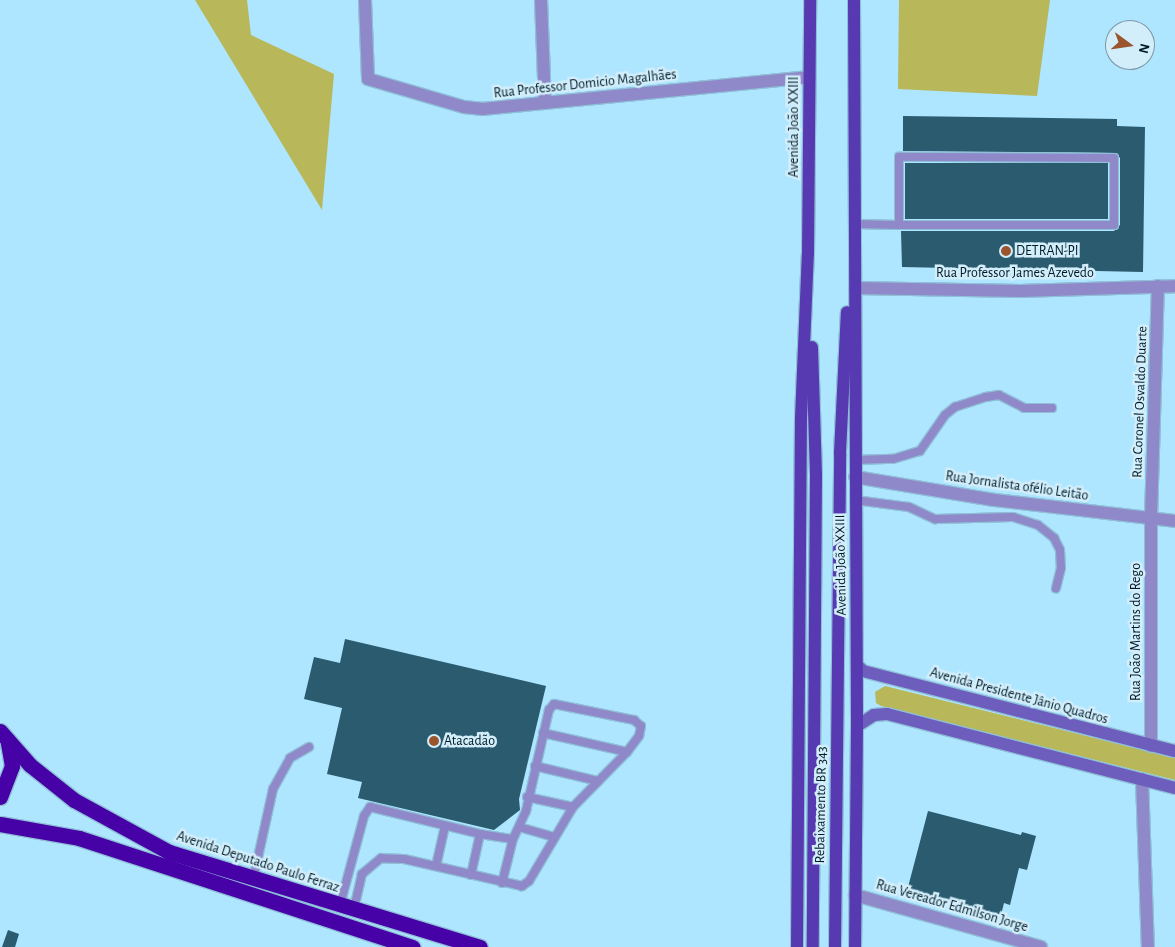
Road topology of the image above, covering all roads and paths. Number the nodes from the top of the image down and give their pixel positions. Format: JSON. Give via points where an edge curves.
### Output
{"nodes":[{"id":1,"x":365,"y":0,"type":"edge"},
{"id":2,"x":541,"y":0,"type":"edge"},
{"id":3,"x":810,"y":0,"type":"edge"},
{"id":4,"x":854,"y":0,"type":"edge"},
{"id":5,"x":809,"y":77,"type":"junction"},
{"id":6,"x":545,"y":103,"type":"junction"},
{"id":7,"x":854,"y":183,"type":"junction"},
{"id":8,"x":854,"y":224,"type":"junction"},
{"id":9,"x":899,"y":225,"type":"junction"},
{"id":10,"x":808,"y":254,"type":"junction"},
{"id":11,"x":1158,"y":286,"type":"junction"},
{"id":12,"x":1175,"y":286,"type":"edge"},
{"id":13,"x":855,"y":288,"type":"junction"},
{"id":14,"x":1052,"y":408,"type":"dead end"},
{"id":15,"x":855,"y":460,"type":"junction"},
{"id":16,"x":855,"y":477,"type":"junction"},
{"id":17,"x":855,"y":500,"type":"junction"},
{"id":18,"x":1151,"y":518,"type":"junction"},
{"id":19,"x":1175,"y":521,"type":"edge"},
{"id":20,"x":1056,"y":588,"type":"dead end"},
{"id":21,"x":838,"y":663,"type":"joint"},
{"id":22,"x":857,"y":665,"type":"junction"},
{"id":23,"x":815,"y":687,"type":"joint"},
{"id":24,"x":857,"y":726,"type":"junction"},
{"id":25,"x":2,"y":733,"type":"edge"},
{"id":26,"x":543,"y":733,"type":"junction"},
{"id":27,"x":1151,"y":746,"type":"junction"},
{"id":28,"x":309,"y":747,"type":"dead end"},
{"id":29,"x":1175,"y":751,"type":"edge"},
{"id":30,"x":627,"y":752,"type":"junction"},
{"id":31,"x":535,"y":766,"type":"junction"},
{"id":32,"x":1142,"y":779,"type":"junction"},
{"id":33,"x":598,"y":781,"type":"junction"},
{"id":34,"x":1175,"y":788,"type":"edge"},
{"id":35,"x":0,"y":797,"type":"edge"},
{"id":36,"x":527,"y":797,"type":"junction"},
{"id":37,"x":573,"y":807,"type":"junction"},
{"id":38,"x":0,"y":824,"type":"edge"},
{"id":39,"x":445,"y":826,"type":"junction"},
{"id":40,"x":520,"y":827,"type":"junction"},
{"id":41,"x":480,"y":834,"type":"junction"},
{"id":42,"x":553,"y":837,"type":"junction"},
{"id":43,"x":513,"y":839,"type":"junction"},
{"id":44,"x":436,"y":866,"type":"junction"},
{"id":45,"x":471,"y":875,"type":"junction"},
{"id":46,"x":253,"y":880,"type":"junction"},
{"id":47,"x":502,"y":883,"type":"junction"},
{"id":48,"x":855,"y":895,"type":"junction"},
{"id":49,"x":347,"y":907,"type":"junction"},
{"id":50,"x":397,"y":944,"type":"edge"},
{"id":51,"x":413,"y":947,"type":"edge"},
{"id":52,"x":480,"y":947,"type":"edge"},
{"id":53,"x":797,"y":947,"type":"edge"},
{"id":54,"x":813,"y":947,"type":"edge"},
{"id":55,"x":835,"y":947,"type":"edge"},
{"id":56,"x":855,"y":947,"type":"edge"},
{"id":57,"x":1041,"y":947,"type":"edge"},
{"id":58,"x":1148,"y":947,"type":"edge"}],
"edges":[{"from":1,"to":6,"type":"street","name":"Rua Professor Domicio Magalhães","via":[[368,79],[464,107],[483,109]]},
{"from":2,"to":6,"type":"street"},
{"from":3,"to":5,"type":"main road","name":"Avenida João XXIII"},
{"from":4,"to":7,"type":"main road","name":"Avenida João XXIII"},
{"from":5,"to":6,"type":"street","name":"Rua Professor Domicio Magalhães"},
{"from":5,"to":10,"type":"main road","name":"Avenida João XXIII"},
{"from":7,"to":8,"type":"main road","name":"Avenida João XXIII"},
{"from":7,"to":21,"type":"main road","name":"Avenida João XXIII","via":[[840,453]]},
{"from":8,"to":9,"type":"lane"},
{"from":8,"to":13,"type":"main road","name":"Avenida João XXIII"},
{"from":9,"to":9,"type":"lane","via":[[1114,226],[1114,158],[900,157]]},
{"from":10,"to":23,"type":"main road","name":"Avenida João XXIII","via":[[816,475]]},
{"from":10,"to":53,"type":"main road","name":"Avenida João XXIII","via":[[801,418]]},
{"from":11,"to":12,"type":"street","name":"Rua Professor James Azevedo"},
{"from":11,"to":13,"type":"street","name":"Rua Professor James Azevedo","via":[[1020,290]]},
{"from":11,"to":18,"type":"street","name":"Rua Coronel Osvaldo Duarte"},
{"from":13,"to":15,"type":"main road","name":"Avenida João XXIII"},
{"from":14,"to":15,"type":"lane","via":[[1024,408],[999,395],[986,397],[955,407],[945,415],[920,451],[893,459]]},
{"from":15,"to":16,"type":"main road","name":"Avenida João XXIII"},
{"from":16,"to":17,"type":"main road","name":"Avenida João XXIII"},
{"from":16,"to":18,"type":"street","name":"Rua Jornalista ofélio Leitão","via":[[994,500]]},
{"from":17,"to":20,"type":"lane","via":[[909,507],[935,519],[1013,517],[1038,525],[1054,538],[1060,550],[1061,568]]},
{"from":17,"to":22,"type":"main road","name":"Avenida João XXIII"},
{"from":18,"to":19,"type":"street","name":"Rua Jornalista ofélio Leitão"},
{"from":18,"to":27,"type":"street","name":"Rua João Martins do Rego"},
{"from":21,"to":55,"type":"main road","name":"Rebaixamento BR 343"},
{"from":22,"to":24,"type":"main road","name":"Avenida João XXIII"},
{"from":22,"to":27,"type":"street","name":"Avenida Presidente Jânio Quadros","via":[[863,671]]},
{"from":23,"to":54,"type":"main road","name":"Rebaixamento BR 343"},
{"from":24,"to":32,"type":"street","via":[[874,715],[887,714]]},
{"from":24,"to":48,"type":"main road","name":"Avenida João XXIII"},
{"from":25,"to":35,"type":"highway","via":[[12,766]]},
{"from":25,"to":46,"type":"highway","name":"Avenida Deputado Paulo Ferraz","via":[[30,765],[95,814],[169,852]]},
{"from":26,"to":30,"type":"lane"},
{"from":26,"to":30,"type":"lane","via":[[549,710],[554,704],[634,720],[640,726],[639,736]]},
{"from":26,"to":31,"type":"lane"},
{"from":27,"to":29,"type":"street","name":"Avenida Presidente Jânio Quadros"},
{"from":28,"to":46,"type":"lane","via":[[290,758],[273,789]]},
{"from":30,"to":33,"type":"lane"},
{"from":31,"to":33,"type":"lane"},
{"from":31,"to":36,"type":"lane"},
{"from":32,"to":34,"type":"street"},
{"from":32,"to":58,"type":"street"},
{"from":33,"to":37,"type":"lane"},
{"from":36,"to":37,"type":"lane"},
{"from":36,"to":40,"type":"lane"},
{"from":37,"to":42,"type":"lane"},
{"from":38,"to":50,"type":"highway","via":[[79,838]]},
{"from":39,"to":41,"type":"lane"},
{"from":39,"to":44,"type":"lane"},
{"from":39,"to":49,"type":"lane","via":[[367,809]]},
{"from":40,"to":42,"type":"lane"},
{"from":40,"to":43,"type":"lane"},
{"from":41,"to":43,"type":"lane"},
{"from":41,"to":45,"type":"lane"},
{"from":42,"to":47,"type":"lane","via":[[529,881],[522,886]]},
{"from":43,"to":47,"type":"lane"},
{"from":44,"to":45,"type":"lane"},
{"from":44,"to":49,"type":"lane","via":[[381,858],[362,874]]},
{"from":45,"to":47,"type":"lane"},
{"from":46,"to":49,"type":"highway","name":"Avenida Deputado Paulo Ferraz"},
{"from":48,"to":56,"type":"main road","name":"Avenida João XXIII"},
{"from":48,"to":57,"type":"street","name":"Rua Vereador Edmilson Jorge"},
{"from":49,"to":52,"type":"highway","name":"Avenida Deputado Paulo Ferraz"},
{"from":50,"to":51,"type":"highway"}]}
